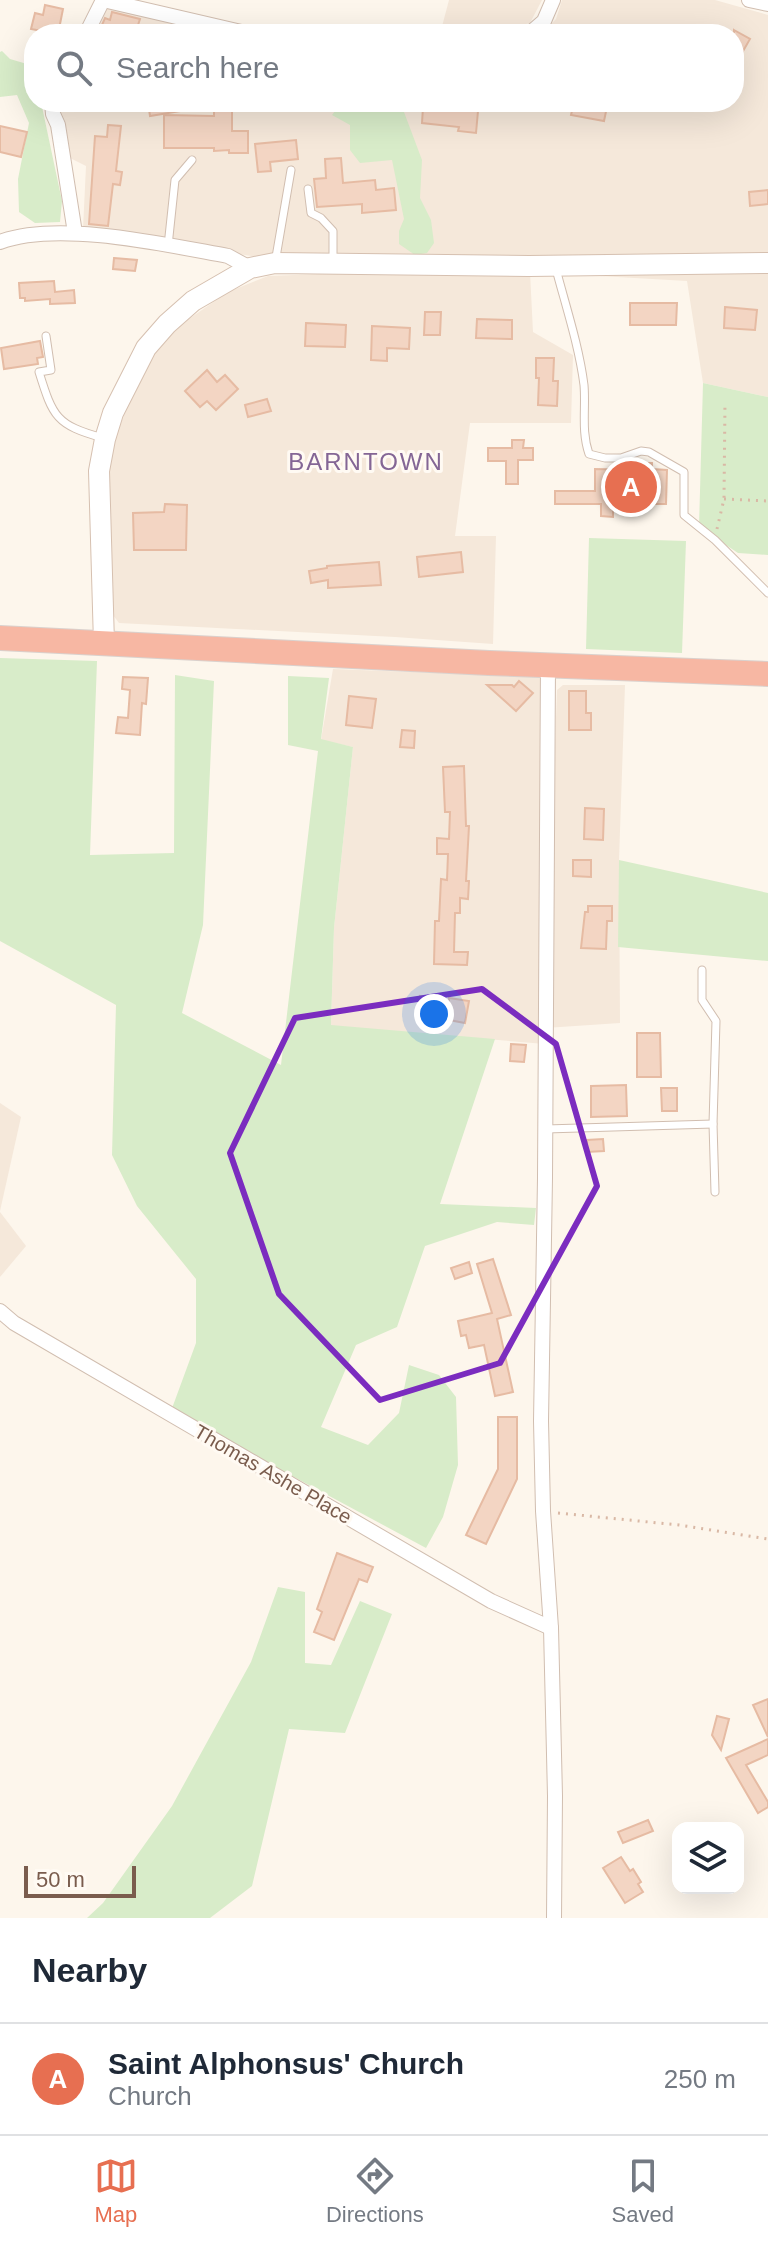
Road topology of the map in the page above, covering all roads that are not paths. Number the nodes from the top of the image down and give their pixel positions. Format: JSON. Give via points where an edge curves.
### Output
{"nodes":[{"id":1,"x":103,"y":0,"type":"edge"},
{"id":2,"x":553,"y":0,"type":"edge"},
{"id":3,"x":749,"y":0,"type":"edge"},
{"id":4,"x":768,"y":4,"type":"edge"},
{"id":5,"x":91,"y":24,"type":"edge"},
{"id":6,"x":207,"y":24,"type":"edge"},
{"id":7,"x":541,"y":24,"type":"edge"},
{"id":8,"x":54,"y":112,"type":"edge"},
{"id":9,"x":192,"y":160,"type":"dead end"},
{"id":10,"x":291,"y":170,"type":"dead end"},
{"id":11,"x":308,"y":189,"type":"dead end"},
{"id":12,"x":75,"y":233,"type":"junction"},
{"id":13,"x":0,"y":242,"type":"edge"},
{"id":14,"x":168,"y":246,"type":"junction"},
{"id":15,"x":275,"y":263,"type":"junction"},
{"id":16,"x":768,"y":263,"type":"edge"},
{"id":17,"x":333,"y":265,"type":"junction"},
{"id":18,"x":555,"y":265,"type":"junction"},
{"id":19,"x":250,"y":268,"type":"junction"},
{"id":20,"x":46,"y":336,"type":"dead end"},
{"id":21,"x":105,"y":439,"type":"junction"},
{"id":22,"x":768,"y":593,"type":"edge"},
{"id":23,"x":0,"y":638,"type":"edge"},
{"id":24,"x":104,"y":643,"type":"junction"},
{"id":25,"x":548,"y":665,"type":"junction"},
{"id":26,"x":768,"y":674,"type":"edge"},
{"id":27,"x":702,"y":970,"type":"dead end"},
{"id":28,"x":713,"y":1124,"type":"junction"},
{"id":29,"x":546,"y":1129,"type":"junction"},
{"id":30,"x":715,"y":1192,"type":"dead end"},
{"id":31,"x":0,"y":1311,"type":"edge"},
{"id":32,"x":551,"y":1628,"type":"junction"},
{"id":33,"x":554,"y":1918,"type":"edge"}],
"edges":[{"from":1,"to":5,"type":"street"},
{"from":1,"to":6,"type":"street"},
{"from":2,"to":7,"type":"street"},
{"from":3,"to":4,"type":"street"},
{"from":8,"to":12,"type":"street"},
{"from":9,"to":14,"type":"lane","via":[[175,180]]},
{"from":10,"to":15,"type":"lane"},
{"from":11,"to":17,"type":"lane","via":[[311,213],[333,231]]},
{"from":12,"to":13,"type":"street","via":[[16,236]]},
{"from":12,"to":14,"type":"street"},
{"from":14,"to":19,"type":"street","via":[[228,256]]},
{"from":15,"to":17,"type":"street"},
{"from":15,"to":19,"type":"street"},
{"from":16,"to":18,"type":"street"},
{"from":17,"to":18,"type":"street"},
{"from":18,"to":22,"type":"lane","via":[[584,385],[584,442],[589,454],[621,458],[649,452],[684,472],[684,515]]},
{"from":19,"to":21,"type":"street","via":[[193,301],[146,348]]},
{"from":20,"to":21,"type":"lane","via":[[51,370],[39,372],[59,419]]},
{"from":21,"to":24,"type":"street","via":[[99,471]]},
{"from":23,"to":24,"type":"highway"},
{"from":24,"to":25,"type":"highway"},
{"from":25,"to":26,"type":"highway"},
{"from":25,"to":29,"type":"street"},
{"from":27,"to":28,"type":"lane","via":[[702,1000],[716,1021]]},
{"from":28,"to":29,"type":"lane"},
{"from":28,"to":30,"type":"lane"},
{"from":29,"to":32,"type":"street","via":[[541,1421]]},
{"from":31,"to":32,"type":"street","name":"Thomas Ashe Place","via":[[491,1601]]},
{"from":32,"to":33,"type":"street"}]}
